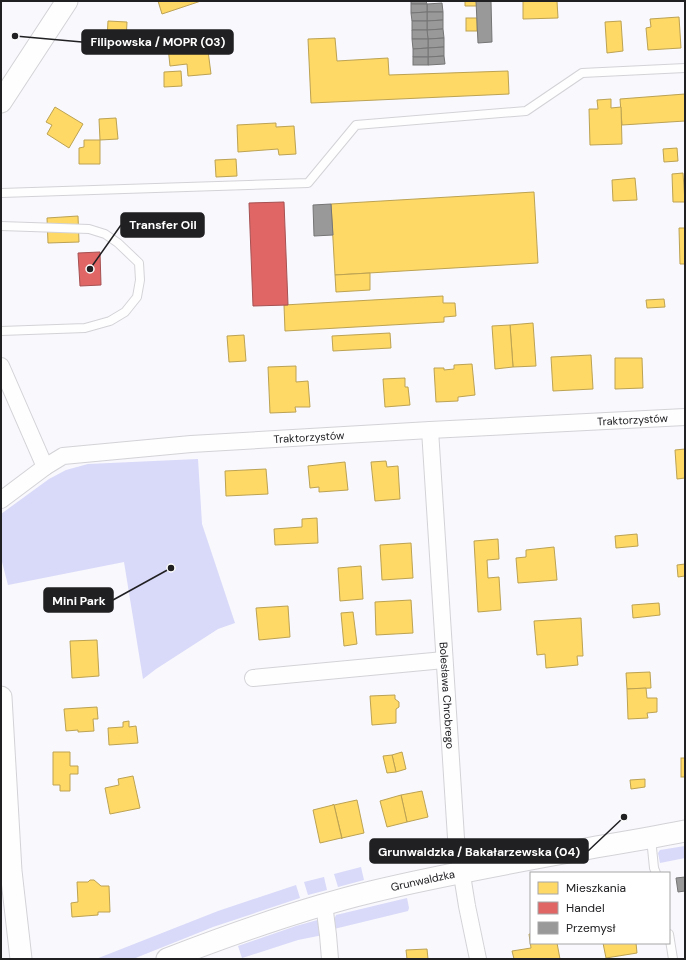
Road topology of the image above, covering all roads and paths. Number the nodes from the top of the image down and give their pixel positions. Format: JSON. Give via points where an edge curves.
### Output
{"nodes":[{"id":1,"x":67,"y":1,"type":"edge"},
{"id":2,"x":685,"y":68,"type":"edge"},
{"id":3,"x":1,"y":102,"type":"edge"},
{"id":4,"x":1,"y":193,"type":"edge"},
{"id":5,"x":1,"y":226,"type":"edge"},
{"id":6,"x":1,"y":331,"type":"edge"},
{"id":7,"x":1,"y":366,"type":"edge"},
{"id":8,"x":685,"y":417,"type":"edge"},
{"id":9,"x":430,"y":430,"type":"junction"},
{"id":10,"x":45,"y":466,"type":"junction"},
{"id":11,"x":1,"y":500,"type":"edge"},
{"id":12,"x":444,"y":660,"type":"junction"},
{"id":13,"x":252,"y":678,"type":"dead end"},
{"id":14,"x":1,"y":697,"type":"edge"},
{"id":15,"x":685,"y":831,"type":"edge"},
{"id":16,"x":650,"y":838,"type":"junction"},
{"id":17,"x":6,"y":872,"type":"edge"},
{"id":18,"x":461,"y":872,"type":"junction"},
{"id":19,"x":656,"y":872,"type":"edge"},
{"id":20,"x":324,"y":904,"type":"junction"},
{"id":21,"x":670,"y":940,"type":"edge"},
{"id":22,"x":21,"y":959,"type":"edge"},
{"id":23,"x":168,"y":959,"type":"edge"},
{"id":24,"x":330,"y":959,"type":"edge"},
{"id":25,"x":478,"y":959,"type":"edge"},
{"id":26,"x":673,"y":959,"type":"edge"}],
"edges":[{"from":1,"to":3,"type":"street"},
{"from":2,"to":4,"type":"lane","via":[[582,73],[526,111],[356,125],[308,183]]},
{"from":5,"to":6,"type":"lane","via":[[88,229],[105,234],[138,263],[140,280],[137,297],[125,312],[110,320],[85,328]]},
{"from":7,"to":10,"type":"street"},
{"from":8,"to":9,"type":"street","name":"Traktorzystów"},
{"from":9,"to":10,"type":"street","name":"Traktorzystów","via":[[191,444],[63,456]]},
{"from":9,"to":12,"type":"street","name":"Bolesława Chrobrego"},
{"from":10,"to":11,"type":"street","name":"Traktorzystów"},
{"from":12,"to":13,"type":"street"},
{"from":12,"to":18,"type":"street","name":"Bolesława Chrobrego","via":[[456,838]]},
{"from":14,"to":17,"type":"street"},
{"from":15,"to":16,"type":"street","name":"Grunwaldzka"},
{"from":16,"to":18,"type":"street","name":"Grunwaldzka"},
{"from":16,"to":19,"type":"lane"},
{"from":17,"to":22,"type":"street"},
{"from":18,"to":20,"type":"street","name":"Grunwaldzka"},
{"from":18,"to":25,"type":"street","name":"Bolesława Chrobrego"},
{"from":20,"to":23,"type":"street","name":"Grunwaldzka","via":[[234,933]]},
{"from":20,"to":24,"type":"street"},
{"from":21,"to":26,"type":"lane"}]}
